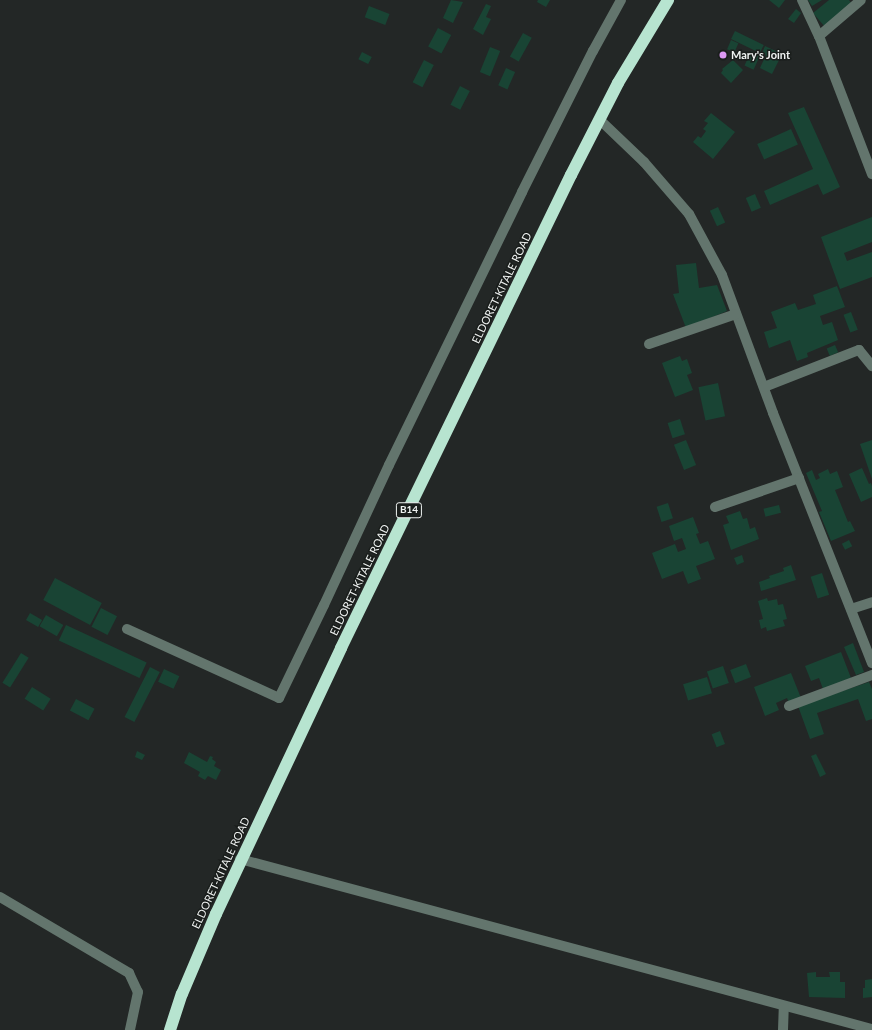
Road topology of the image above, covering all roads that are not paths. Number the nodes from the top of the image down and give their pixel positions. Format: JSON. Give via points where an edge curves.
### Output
{"nodes":[{"id":1,"x":621,"y":0,"type":"edge"},
{"id":2,"x":668,"y":0,"type":"edge"},
{"id":3,"x":802,"y":0,"type":"edge"},
{"id":4,"x":861,"y":0,"type":"edge"},
{"id":5,"x":819,"y":36,"type":"junction"},
{"id":6,"x":600,"y":120,"type":"junction"},
{"id":7,"x":872,"y":174,"type":"edge"},
{"id":8,"x":736,"y":314,"type":"junction"},
{"id":9,"x":649,"y":344,"type":"dead end"},
{"id":10,"x":872,"y":366,"type":"edge"},
{"id":11,"x":764,"y":387,"type":"junction"},
{"id":12,"x":799,"y":478,"type":"junction"},
{"id":13,"x":716,"y":507,"type":"dead end"},
{"id":14,"x":872,"y":602,"type":"edge"},
{"id":15,"x":850,"y":609,"type":"junction"},
{"id":16,"x":127,"y":629,"type":"dead end"},
{"id":17,"x":872,"y":663,"type":"edge"},
{"id":18,"x":872,"y":674,"type":"edge"},
{"id":19,"x":789,"y":706,"type":"dead end"},
{"id":20,"x":240,"y":859,"type":"junction"},
{"id":21,"x":0,"y":897,"type":"edge"},
{"id":22,"x":784,"y":1006,"type":"junction"},
{"id":23,"x":872,"y":1029,"type":"edge"},
{"id":24,"x":130,"y":1030,"type":"edge"},
{"id":25,"x":170,"y":1030,"type":"edge"},
{"id":26,"x":783,"y":1030,"type":"edge"}],
"edges":[{"from":1,"to":16,"type":"street","via":[[522,192],[392,458],[279,698]]},
{"from":2,"to":6,"type":"highway","name":"ELDORET-KITALE ROAD","number":"B14","via":[[640,45]]},
{"from":3,"to":5,"type":"street"},
{"from":4,"to":5,"type":"street"},
{"from":5,"to":7,"type":"street"},
{"from":6,"to":8,"type":"street","via":[[644,162],[689,214],[722,275]]},
{"from":6,"to":20,"type":"highway","name":"ELDORET-KITALE ROAD","number":"B14"},
{"from":8,"to":9,"type":"street"},
{"from":8,"to":11,"type":"street"},
{"from":10,"to":11,"type":"street","via":[[859,350]]},
{"from":11,"to":12,"type":"street"},
{"from":12,"to":13,"type":"street"},
{"from":12,"to":15,"type":"street"},
{"from":14,"to":15,"type":"street"},
{"from":15,"to":17,"type":"street"},
{"from":18,"to":19,"type":"street"},
{"from":20,"to":22,"type":"street"},
{"from":20,"to":25,"type":"highway","name":"ELDORET-KITALE ROAD","number":"B14","via":[[182,994]]},
{"from":21,"to":24,"type":"street","via":[[129,973],[138,992]]},
{"from":22,"to":23,"type":"street"},
{"from":22,"to":26,"type":"street"}]}
